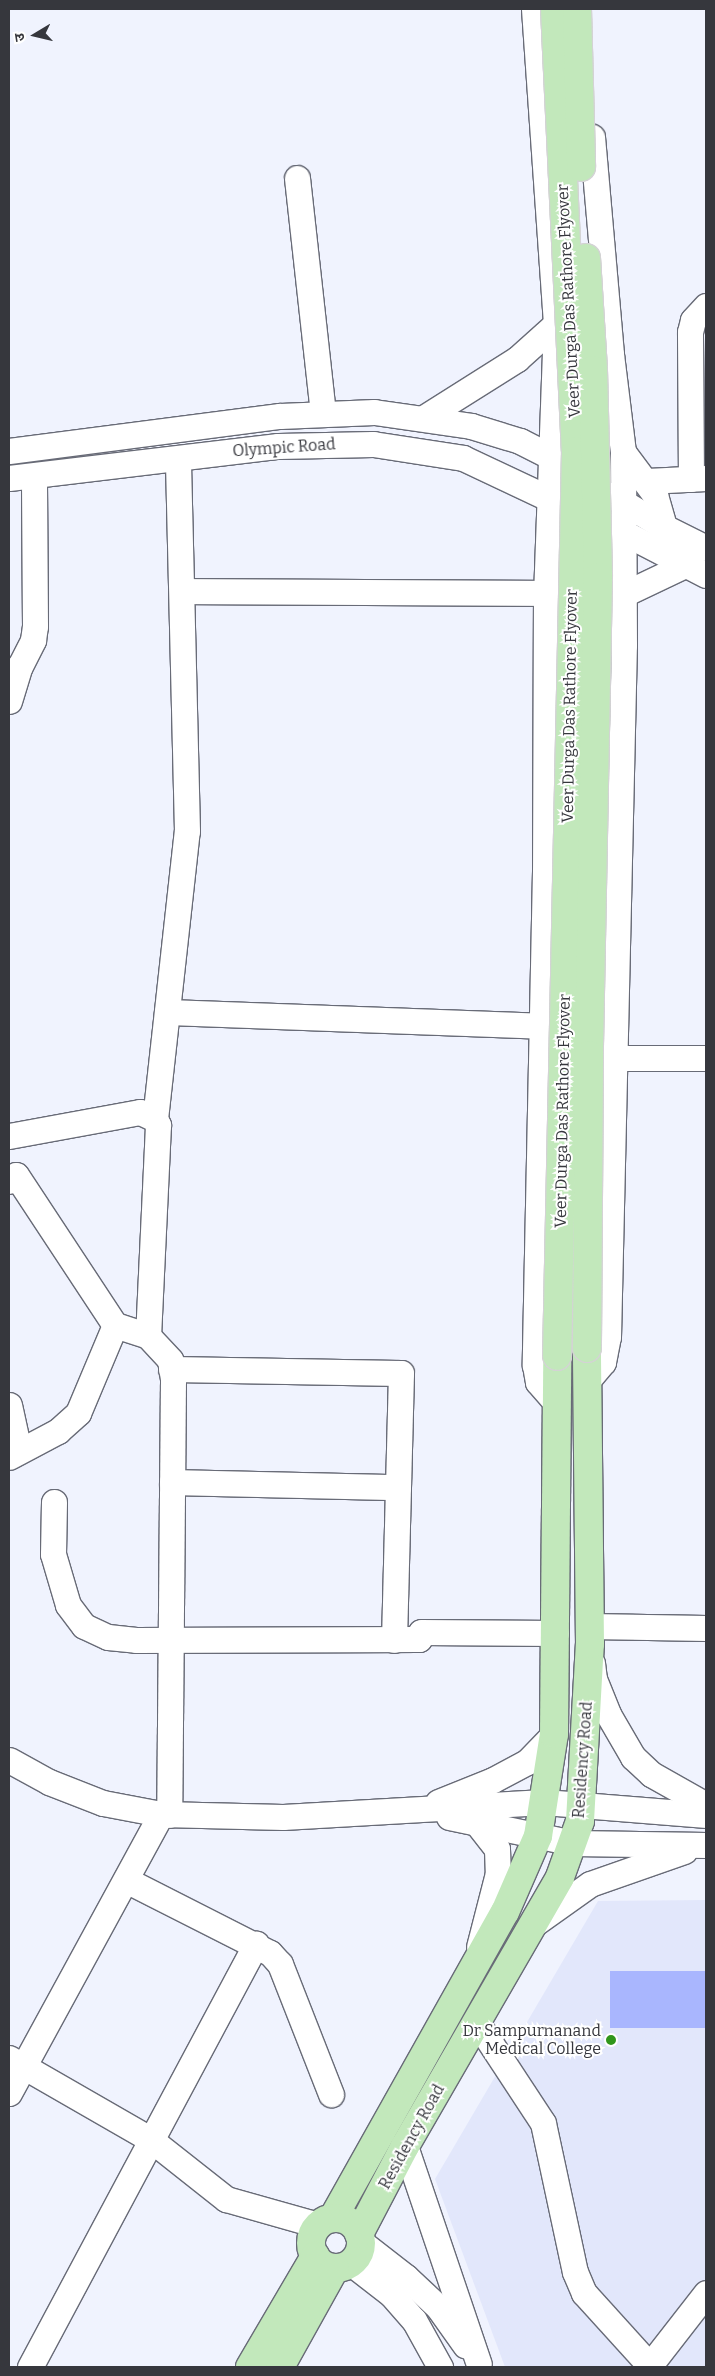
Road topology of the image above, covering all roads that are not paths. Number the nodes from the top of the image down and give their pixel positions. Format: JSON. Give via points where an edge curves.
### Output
{"nodes":[{"id":1,"x":534,"y":9,"type":"edge"},
{"id":2,"x":555,"y":9,"type":"edge"},
{"id":3,"x":577,"y":9,"type":"edge"},
{"id":4,"x":587,"y":9,"type":"edge"},
{"id":5,"x":297,"y":178,"type":"dead end"},
{"id":6,"x":706,"y":306,"type":"edge"},
{"id":7,"x":556,"y":324,"type":"junction"},
{"id":8,"x":609,"y":330,"type":"junction"},
{"id":9,"x":323,"y":414,"type":"junction"},
{"id":10,"x":425,"y":417,"type":"junction"},
{"id":11,"x":9,"y":451,"type":"edge"},
{"id":12,"x":623,"y":452,"type":"junction"},
{"id":13,"x":552,"y":456,"type":"junction"},
{"id":14,"x":178,"y":460,"type":"junction"},
{"id":15,"x":34,"y":476,"type":"junction"},
{"id":16,"x":9,"y":478,"type":"edge"},
{"id":17,"x":698,"y":478,"type":"edge"},
{"id":18,"x":647,"y":481,"type":"junction"},
{"id":19,"x":550,"y":500,"type":"junction"},
{"id":20,"x":622,"y":502,"type":"junction"},
{"id":21,"x":664,"y":527,"type":"junction"},
{"id":22,"x":622,"y":530,"type":"junction"},
{"id":23,"x":706,"y":548,"type":"edge"},
{"id":24,"x":684,"y":566,"type":"junction"},
{"id":25,"x":706,"y":575,"type":"edge"},
{"id":26,"x":183,"y":591,"type":"junction"},
{"id":27,"x":546,"y":594,"type":"junction"},
{"id":28,"x":622,"y":595,"type":"junction"},
{"id":29,"x":9,"y":701,"type":"edge"},
{"id":30,"x":167,"y":1012,"type":"junction"},
{"id":31,"x":542,"y":1026,"type":"junction"},
{"id":32,"x":615,"y":1058,"type":"junction"},
{"id":33,"x":706,"y":1058,"type":"edge"},
{"id":34,"x":155,"y":1119,"type":"junction"},
{"id":35,"x":9,"y":1136,"type":"edge"},
{"id":36,"x":9,"y":1151,"type":"edge"},
{"id":37,"x":12,"y":1178,"type":"edge"},
{"id":38,"x":115,"y":1325,"type":"junction"},
{"id":39,"x":148,"y":1336,"type":"junction"},
{"id":40,"x":171,"y":1369,"type":"junction"},
{"id":41,"x":587,"y":1381,"type":"junction"},
{"id":42,"x":557,"y":1404,"type":"junction"},
{"id":43,"x":9,"y":1405,"type":"edge"},
{"id":44,"x":14,"y":1454,"type":"edge"},
{"id":45,"x":172,"y":1482,"type":"junction"},
{"id":46,"x":398,"y":1487,"type":"junction"},
{"id":47,"x":54,"y":1502,"type":"dead end"},
{"id":48,"x":706,"y":1628,"type":"edge"},
{"id":49,"x":556,"y":1633,"type":"junction"},
{"id":50,"x":589,"y":1635,"type":"junction"},
{"id":51,"x":171,"y":1639,"type":"junction"},
{"id":52,"x":394,"y":1640,"type":"junction"},
{"id":53,"x":554,"y":1734,"type":"junction"},
{"id":54,"x":9,"y":1761,"type":"edge"},
{"id":55,"x":544,"y":1802,"type":"junction"},
{"id":56,"x":582,"y":1804,"type":"junction"},
{"id":57,"x":706,"y":1805,"type":"edge"},
{"id":58,"x":417,"y":1810,"type":"junction"},
{"id":59,"x":165,"y":1814,"type":"junction"},
{"id":60,"x":706,"y":1815,"type":"edge"},
{"id":61,"x":476,"y":1822,"type":"junction"},
{"id":62,"x":538,"y":1836,"type":"junction"},
{"id":63,"x":572,"y":1843,"type":"junction"},
{"id":64,"x":706,"y":1845,"type":"edge"},
{"id":65,"x":126,"y":1880,"type":"junction"},
{"id":66,"x":530,"y":1927,"type":"junction"},
{"id":67,"x":256,"y":1944,"type":"junction"},
{"id":68,"x":473,"y":1969,"type":"junction"},
{"id":69,"x":478,"y":2024,"type":"junction"},
{"id":70,"x":16,"y":2062,"type":"edge"},
{"id":71,"x":9,"y":2093,"type":"edge"},
{"id":72,"x":331,"y":2094,"type":"dead end"},
{"id":73,"x":150,"y":2139,"type":"junction"},
{"id":74,"x":405,"y":2146,"type":"junction"},
{"id":75,"x":326,"y":2222,"type":"junction"},
{"id":76,"x":344,"y":2253,"type":"junction"},
{"id":77,"x":706,"y":2293,"type":"edge"},
{"id":78,"x":479,"y":2366,"type":"edge"},
{"id":79,"x":651,"y":2366,"type":"edge"},
{"id":80,"x":30,"y":2367,"type":"edge"},
{"id":81,"x":250,"y":2367,"type":"edge"},
{"id":82,"x":280,"y":2367,"type":"edge"},
{"id":83,"x":440,"y":2367,"type":"edge"}],
"edges":[{"from":1,"to":7,"type":"street"},
{"from":2,"to":42,"type":"main road","name":"Veer Durga Das Rathore Flyover","bridge":true,"via":[[576,435]]},
{"from":3,"to":41,"type":"main road","name":"Veer Durga Das Rathore Flyover","bridge":true,"via":[[582,201],[593,370],[598,577],[588,1055]]},
{"from":4,"to":8,"type":"street","via":[[592,161]]},
{"from":5,"to":9,"type":"street"},
{"from":6,"to":17,"type":"street","via":[[693,320],[690,332]]},
{"from":7,"to":8,"type":"street"},
{"from":7,"to":10,"type":"street","via":[[517,359]]},
{"from":7,"to":13,"type":"street"},
{"from":8,"to":12,"type":"street"},
{"from":9,"to":10,"type":"street","name":"Olympic Road","via":[[374,412]]},
{"from":9,"to":11,"type":"street","name":"Olympic Road"},
{"from":10,"to":13,"type":"street","name":"Olympic Road","via":[[512,438]]},
{"from":12,"to":18,"type":"street"},
{"from":12,"to":20,"type":"street"},
{"from":13,"to":19,"type":"street"},
{"from":13,"to":20,"type":"street","name":"Olympic Road"},
{"from":14,"to":15,"type":"street","name":"Olympic Road"},
{"from":14,"to":19,"type":"street","name":"Olympic Road","via":[[278,446],[373,444],[463,458]]},
{"from":14,"to":26,"type":"street"},
{"from":15,"to":16,"type":"street","name":"Olympic Road"},
{"from":15,"to":29,"type":"street","via":[[36,626]]},
{"from":17,"to":18,"type":"street"},
{"from":18,"to":21,"type":"street"},
{"from":19,"to":22,"type":"street","name":"Olympic Road"},
{"from":19,"to":27,"type":"street"},
{"from":20,"to":21,"type":"street","name":"Olympic Road"},
{"from":20,"to":22,"type":"street"},
{"from":21,"to":23,"type":"street","name":"Olympic Road"},
{"from":22,"to":24,"type":"street","name":"Olympic Road"},
{"from":22,"to":28,"type":"street"},
{"from":24,"to":25,"type":"street","name":"Olympic Road"},
{"from":24,"to":28,"type":"street"},
{"from":26,"to":27,"type":"street"},
{"from":26,"to":30,"type":"street","via":[[187,831]]},
{"from":27,"to":31,"type":"street"},
{"from":28,"to":32,"type":"street","via":[[623,733]]},
{"from":30,"to":31,"type":"street"},
{"from":30,"to":34,"type":"street"},
{"from":31,"to":42,"type":"street","via":[[535,1366],[538,1382]]},
{"from":32,"to":33,"type":"street"},
{"from":32,"to":41,"type":"street","via":[[608,1337],[603,1362]]},
{"from":34,"to":35,"type":"street","via":[[140,1112]]},
{"from":34,"to":39,"type":"street","via":[[158,1125]]},
{"from":36,"to":37,"type":"street"},
{"from":37,"to":38,"type":"street"},
{"from":38,"to":39,"type":"street"},
{"from":38,"to":44,"type":"street","via":[[78,1413],[58,1431]]},
{"from":39,"to":40,"type":"street","via":[[170,1360]]},
{"from":40,"to":45,"type":"street"},
{"from":40,"to":46,"type":"street","via":[[401,1373]]},
{"from":41,"to":50,"type":"main road","name":"Residency Road"},
{"from":42,"to":49,"type":"main road","name":"Residency Road"},
{"from":43,"to":44,"type":"street"},
{"from":45,"to":46,"type":"street"},
{"from":45,"to":51,"type":"street"},
{"from":46,"to":52,"type":"street"},
{"from":47,"to":51,"type":"street","via":[[53,1554],[60,1583],[76,1617],[84,1626],[108,1637]]},
{"from":48,"to":50,"type":"street"},
{"from":49,"to":52,"type":"street","via":[[420,1632],[420,1639]]},
{"from":49,"to":53,"type":"main road","name":"Residency Road"},
{"from":50,"to":56,"type":"main road","name":"Residency Road"},
{"from":50,"to":57,"type":"street","via":[[594,1679],[608,1714],[633,1757],[651,1774]]},
{"from":51,"to":52,"type":"street"},
{"from":51,"to":59,"type":"street"},
{"from":53,"to":55,"type":"main road","name":"Residency Road"},
{"from":53,"to":58,"type":"street","via":[[527,1762],[493,1780]]},
{"from":54,"to":59,"type":"street","via":[[49,1782],[104,1803]]},
{"from":55,"to":56,"type":"street"},
{"from":55,"to":58,"type":"street"},
{"from":55,"to":62,"type":"main road","name":"Residency Road"},
{"from":56,"to":60,"type":"street"},
{"from":56,"to":63,"type":"main road","name":"Residency Road"},
{"from":58,"to":59,"type":"street","via":[[283,1817]]},
{"from":58,"to":61,"type":"street"},
{"from":59,"to":65,"type":"street"},
{"from":61,"to":62,"type":"street"},
{"from":61,"to":68,"type":"street","via":[[497,1850],[498,1873]]},
{"from":62,"to":63,"type":"street"},
{"from":62,"to":68,"type":"main road","name":"Residency Road","via":[[505,1912]]},
{"from":63,"to":64,"type":"street"},
{"from":63,"to":66,"type":"main road","name":"Residency Road","via":[[560,1877]]},
{"from":64,"to":66,"type":"street","via":[[590,1884]]},
{"from":65,"to":67,"type":"street"},
{"from":65,"to":70,"type":"street"},
{"from":66,"to":69,"type":"main road","name":"Residency Road"},
{"from":67,"to":72,"type":"street","via":[[280,1964]]},
{"from":67,"to":73,"type":"street"},
{"from":68,"to":75,"type":"main road","name":"Residency Road"},
{"from":69,"to":74,"type":"main road","name":"Residency Road"},
{"from":69,"to":79,"type":"street","via":[[544,2123],[575,2272],[584,2293]]},
{"from":70,"to":71,"type":"street"},
{"from":70,"to":73,"type":"street"},
{"from":73,"to":75,"type":"street","via":[[226,2200]]},
{"from":73,"to":80,"type":"street"},
{"from":74,"to":76,"type":"main road","name":"Residency Road"},
{"from":74,"to":78,"type":"street"},
{"from":75,"to":76,"type":"main road","via":[[349,2222]]},
{"from":75,"to":76,"type":"main road","name":"Residency Road","via":[[311,2240]]},
{"from":76,"to":78,"type":"street","via":[[406,2277],[438,2307]]},
{"from":76,"to":81,"type":"main road","name":"Residency Road"},
{"from":76,"to":82,"type":"main road","name":"Residency Road"},
{"from":76,"to":83,"type":"street","via":[[414,2320]]},
{"from":77,"to":79,"type":"street"}]}
